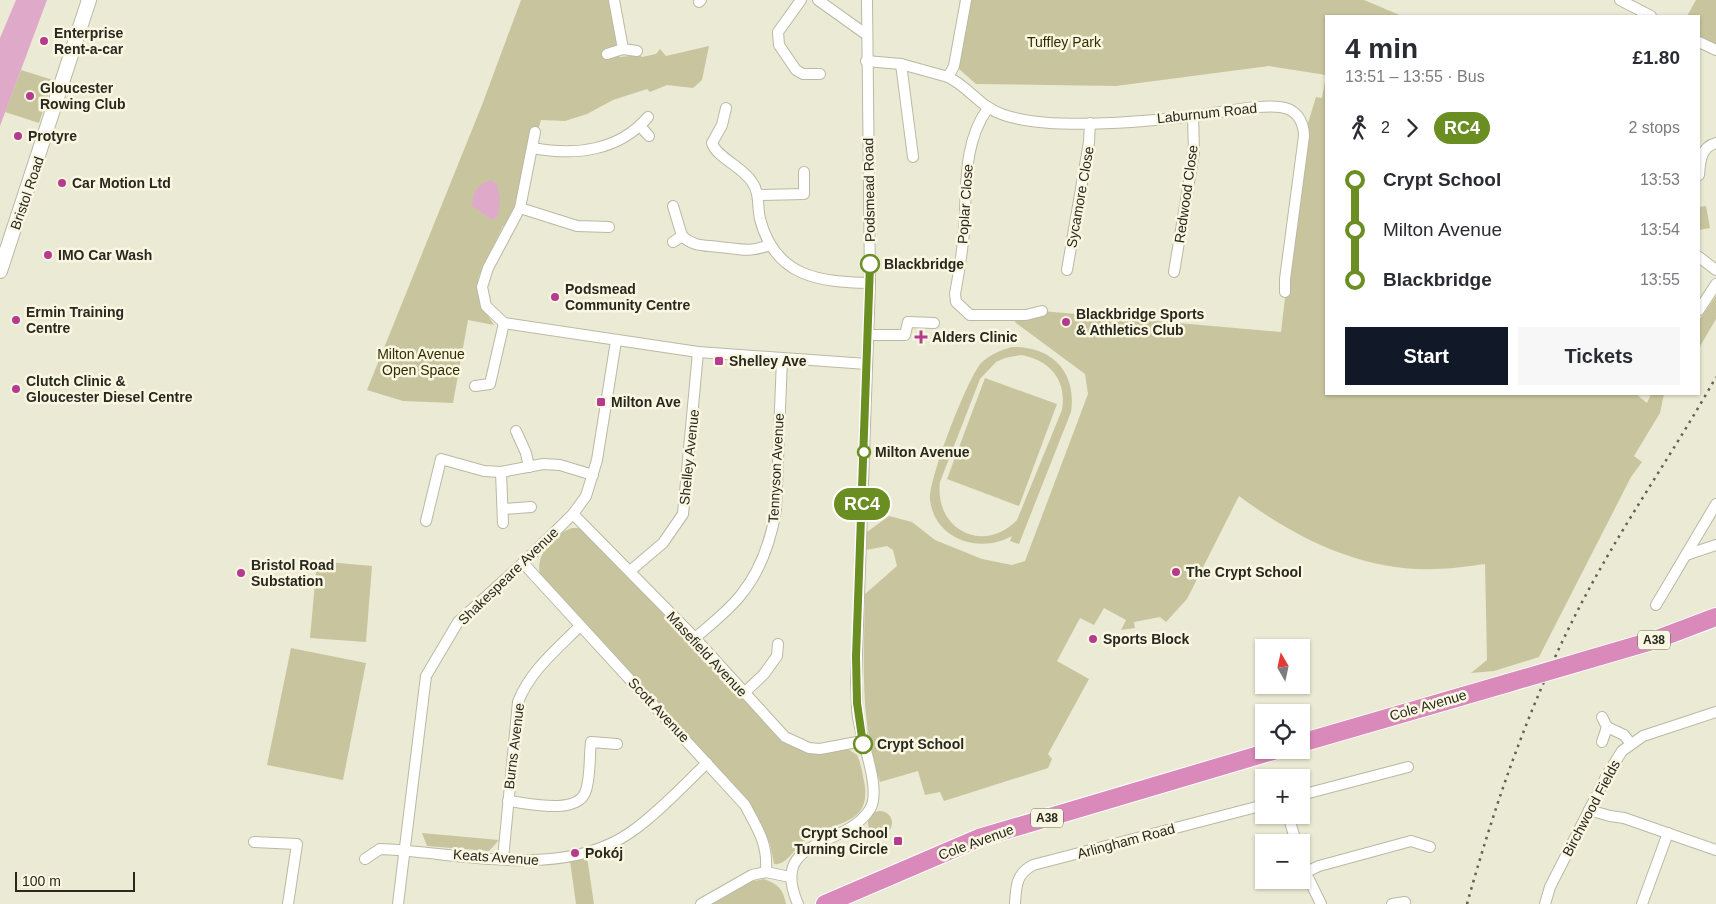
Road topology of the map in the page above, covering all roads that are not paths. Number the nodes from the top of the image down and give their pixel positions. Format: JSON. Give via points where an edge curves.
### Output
{"nodes":[{"id":1,"x":89,"y":0,"type":"edge"},
{"id":2,"x":614,"y":0,"type":"edge"},
{"id":3,"x":800,"y":0,"type":"edge"},
{"id":4,"x":818,"y":0,"type":"edge"},
{"id":5,"x":867,"y":0,"type":"edge"},
{"id":6,"x":966,"y":0,"type":"edge"},
{"id":7,"x":1620,"y":0,"type":"edge"},
{"id":8,"x":1646,"y":15,"type":"edge"},
{"id":9,"x":866,"y":35,"type":"junction"},
{"id":10,"x":1700,"y":42,"type":"edge"},
{"id":11,"x":623,"y":49,"type":"junction"},
{"id":12,"x":1716,"y":50,"type":"edge"},
{"id":13,"x":637,"y":51,"type":"dead end"},
{"id":14,"x":607,"y":54,"type":"dead end"},
{"id":15,"x":866,"y":61,"type":"junction"},
{"id":16,"x":901,"y":64,"type":"junction"},
{"id":17,"x":820,"y":74,"type":"dead end"},
{"id":18,"x":948,"y":77,"type":"junction"},
{"id":19,"x":726,"y":108,"type":"dead end"},
{"id":20,"x":988,"y":108,"type":"junction"},
{"id":21,"x":1193,"y":116,"type":"junction"},
{"id":22,"x":648,"y":117,"type":"dead end"},
{"id":23,"x":1090,"y":123,"type":"junction"},
{"id":24,"x":640,"y":126,"type":"junction"},
{"id":25,"x":535,"y":132,"type":"dead end"},
{"id":26,"x":649,"y":136,"type":"dead end"},
{"id":27,"x":1716,"y":143,"type":"edge"},
{"id":28,"x":532,"y":148,"type":"junction"},
{"id":29,"x":913,"y":157,"type":"dead end"},
{"id":30,"x":1700,"y":163,"type":"edge"},
{"id":31,"x":804,"y":172,"type":"dead end"},
{"id":32,"x":758,"y":195,"type":"junction"},
{"id":33,"x":673,"y":206,"type":"dead end"},
{"id":34,"x":520,"y":208,"type":"junction"},
{"id":35,"x":608,"y":227,"type":"dead end"},
{"id":36,"x":682,"y":236,"type":"junction"},
{"id":37,"x":673,"y":242,"type":"dead end"},
{"id":38,"x":770,"y":245,"type":"junction"},
{"id":39,"x":1700,"y":258,"type":"edge"},
{"id":40,"x":1067,"y":270,"type":"dead end"},
{"id":41,"x":1716,"y":270,"type":"edge"},
{"id":42,"x":0,"y":271,"type":"edge"},
{"id":43,"x":1174,"y":272,"type":"dead end"},
{"id":44,"x":870,"y":283,"type":"junction"},
{"id":45,"x":1716,"y":284,"type":"edge"},
{"id":46,"x":1285,"y":292,"type":"dead end"},
{"id":47,"x":1700,"y":308,"type":"edge"},
{"id":48,"x":1042,"y":312,"type":"dead end"},
{"id":49,"x":504,"y":323,"type":"junction"},
{"id":50,"x":934,"y":323,"type":"dead end"},
{"id":51,"x":869,"y":335,"type":"junction"},
{"id":52,"x":616,"y":341,"type":"junction"},
{"id":53,"x":698,"y":352,"type":"junction"},
{"id":54,"x":782,"y":359,"type":"junction"},
{"id":55,"x":867,"y":364,"type":"junction"},
{"id":56,"x":475,"y":386,"type":"dead end"},
{"id":57,"x":516,"y":431,"type":"dead end"},
{"id":58,"x":529,"y":467,"type":"junction"},
{"id":59,"x":501,"y":472,"type":"junction"},
{"id":60,"x":594,"y":475,"type":"junction"},
{"id":61,"x":1716,"y":504,"type":"edge"},
{"id":62,"x":531,"y":507,"type":"dead end"},
{"id":63,"x":503,"y":509,"type":"junction"},
{"id":64,"x":573,"y":514,"type":"junction"},
{"id":65,"x":426,"y":520,"type":"dead end"},
{"id":66,"x":503,"y":523,"type":"dead end"},
{"id":67,"x":1716,"y":545,"type":"edge"},
{"id":68,"x":1686,"y":555,"type":"junction"},
{"id":69,"x":523,"y":563,"type":"junction"},
{"id":70,"x":630,"y":571,"type":"junction"},
{"id":71,"x":1656,"y":605,"type":"dead end"},
{"id":72,"x":1716,"y":617,"type":"edge"},
{"id":73,"x":580,"y":626,"type":"junction"},
{"id":74,"x":695,"y":638,"type":"junction"},
{"id":75,"x":778,"y":644,"type":"dead end"},
{"id":76,"x":744,"y":693,"type":"junction"},
{"id":77,"x":1716,"y":712,"type":"edge"},
{"id":78,"x":1602,"y":716,"type":"dead end"},
{"id":79,"x":1607,"y":727,"type":"junction"},
{"id":80,"x":1310,"y":740,"type":"edge"},
{"id":81,"x":862,"y":741,"type":"junction"},
{"id":82,"x":1602,"y":742,"type":"dead end"},
{"id":83,"x":617,"y":744,"type":"dead end"},
{"id":84,"x":1631,"y":744,"type":"junction"},
{"id":85,"x":1255,"y":756,"type":"edge"},
{"id":86,"x":707,"y":763,"type":"junction"},
{"id":87,"x":1408,"y":767,"type":"dead end"},
{"id":88,"x":1310,"y":793,"type":"edge"},
{"id":89,"x":508,"y":801,"type":"junction"},
{"id":90,"x":1255,"y":807,"type":"edge"},
{"id":91,"x":1589,"y":810,"type":"junction"},
{"id":92,"x":1668,"y":833,"type":"junction"},
{"id":93,"x":254,"y":842,"type":"dead end"},
{"id":94,"x":1430,"y":847,"type":"dead end"},
{"id":95,"x":404,"y":850,"type":"junction"},
{"id":96,"x":1716,"y":850,"type":"edge"},
{"id":97,"x":365,"y":859,"type":"dead end"},
{"id":98,"x":502,"y":859,"type":"junction"},
{"id":99,"x":1310,"y":867,"type":"edge"},
{"id":100,"x":766,"y":872,"type":"junction"},
{"id":101,"x":790,"y":877,"type":"junction"},
{"id":102,"x":1310,"y":882,"type":"edge"},
{"id":103,"x":1405,"y":902,"type":"dead end"},
{"id":104,"x":288,"y":904,"type":"edge"},
{"id":105,"x":398,"y":904,"type":"edge"},
{"id":106,"x":700,"y":904,"type":"edge"},
{"id":107,"x":798,"y":904,"type":"edge"},
{"id":108,"x":825,"y":904,"type":"edge"},
{"id":109,"x":1015,"y":904,"type":"edge"},
{"id":110,"x":1321,"y":904,"type":"edge"},
{"id":111,"x":1392,"y":904,"type":"edge"},
{"id":112,"x":1544,"y":904,"type":"edge"},
{"id":113,"x":1642,"y":904,"type":"edge"}],
"edges":[{"from":1,"to":42,"type":"street","name":"Bristol Road"},
{"from":2,"to":11,"type":"street"},
{"from":3,"to":17,"type":"street","via":[[778,32],[779,45],[796,70],[803,74]]},
{"from":4,"to":9,"type":"street"},
{"from":5,"to":9,"type":"street","name":"Podsmead Road"},
{"from":6,"to":18,"type":"street","via":[[954,66]]},
{"from":7,"to":8,"type":"street"},
{"from":9,"to":15,"type":"street","name":"Podsmead Road"},
{"from":10,"to":12,"type":"street"},
{"from":11,"to":13,"type":"street"},
{"from":11,"to":14,"type":"street"},
{"from":15,"to":16,"type":"street","name":"Laburnum Road"},
{"from":15,"to":44,"type":"street","name":"Podsmead Road"},
{"from":16,"to":18,"type":"street","name":"Laburnum Road"},
{"from":16,"to":29,"type":"street"},
{"from":18,"to":20,"type":"street","name":"Laburnum Road","via":[[961,83]]},
{"from":19,"to":32,"type":"street","via":[[722,125],[712,143],[714,149],[744,170]]},
{"from":20,"to":23,"type":"street","name":"Laburnum Road","via":[[1032,121]]},
{"from":20,"to":48,"type":"street","name":"Poplar Close","via":[[968,159],[956,302],[970,315]]},
{"from":21,"to":23,"type":"street","name":"Laburnum Road"},
{"from":21,"to":43,"type":"street","name":"Redwood Close","via":[[1194,152]]},
{"from":21,"to":46,"type":"street","name":"Laburnum Road","via":[[1279,107],[1288,109],[1301,120],[1304,136],[1284,279]]},
{"from":22,"to":24,"type":"street"},
{"from":23,"to":40,"type":"street","name":"Sycamore Close"},
{"from":24,"to":26,"type":"street"},
{"from":24,"to":28,"type":"street","via":[[619,142],[588,150],[572,153]]},
{"from":25,"to":28,"type":"street"},
{"from":27,"to":30,"type":"street","via":[[1705,150]]},
{"from":28,"to":34,"type":"street"},
{"from":31,"to":32,"type":"street","via":[[804,194]]},
{"from":32,"to":38,"type":"street","via":[[760,218]]},
{"from":33,"to":36,"type":"street"},
{"from":34,"to":35,"type":"street","via":[[577,226]]},
{"from":34,"to":49,"type":"street","via":[[482,286],[486,306]]},
{"from":36,"to":37,"type":"street"},
{"from":36,"to":38,"type":"street","via":[[698,246],[742,251]]},
{"from":38,"to":44,"type":"street","via":[[793,269],[811,277],[832,282]]},
{"from":39,"to":41,"type":"street"},
{"from":44,"to":51,"type":"street","name":"Podsmead Road"},
{"from":45,"to":47,"type":"street"},
{"from":49,"to":52,"type":"street"},
{"from":49,"to":56,"type":"street","via":[[490,384]]},
{"from":50,"to":51,"type":"street","via":[[908,322],[905,336]]},
{"from":51,"to":55,"type":"street","name":"Podsmead Road"},
{"from":52,"to":53,"type":"street"},
{"from":52,"to":60,"type":"street","name":"Shakespeare Avenue"},
{"from":53,"to":54,"type":"street"},
{"from":53,"to":70,"type":"street","name":"Shelley Avenue","via":[[683,514],[663,543]]},
{"from":54,"to":55,"type":"street"},
{"from":54,"to":74,"type":"street","name":"Tennyson Avenue","via":[[776,510],[772,533],[757,569],[740,596]]},
{"from":55,"to":81,"type":"street","name":"Podsmead Road","via":[[856,665]]},
{"from":57,"to":58,"type":"street"},
{"from":58,"to":59,"type":"street"},
{"from":58,"to":60,"type":"street","via":[[560,465]]},
{"from":59,"to":63,"type":"street"},
{"from":59,"to":65,"type":"street","via":[[471,469],[441,459]]},
{"from":60,"to":64,"type":"street","name":"Shakespeare Avenue","via":[[586,496]]},
{"from":61,"to":68,"type":"street"},
{"from":62,"to":63,"type":"street"},
{"from":63,"to":66,"type":"street"},
{"from":64,"to":69,"type":"street","name":"Shakespeare Avenue"},
{"from":64,"to":70,"type":"street","name":"Masefield Avenue"},
{"from":67,"to":68,"type":"street"},
{"from":68,"to":71,"type":"street"},
{"from":69,"to":73,"type":"street","name":"Scott Avenue"},
{"from":69,"to":95,"type":"street","name":"Shakespeare Avenue","via":[[458,622],[426,676]]},
{"from":70,"to":74,"type":"street","name":"Masefield Avenue"},
{"from":72,"to":80,"type":"highway","name":"Cole Avenue","number":"A38","bridge":true,"via":[[1654,640]]},
{"from":73,"to":86,"type":"street","name":"Scott Avenue"},
{"from":73,"to":89,"type":"street","name":"Burns Avenue","via":[[537,669],[523,689],[516,716]]},
{"from":74,"to":76,"type":"street","name":"Masefield Avenue"},
{"from":75,"to":76,"type":"street","via":[[778,656]]},
{"from":76,"to":81,"type":"street","name":"Masefield Avenue","via":[[786,737],[809,748]]},
{"from":77,"to":84,"type":"street","name":"Birchwood Fields","via":[[1643,736]]},
{"from":78,"to":79,"type":"street"},
{"from":79,"to":82,"type":"street"},
{"from":79,"to":84,"type":"street","via":[[1624,735]]},
{"from":81,"to":101,"type":"street","name":"Podsmead Road","via":[[872,782],[873,804],[858,823],[802,853]]},
{"from":83,"to":89,"type":"street","via":[[591,742],[586,791],[578,802],[565,806]]},
{"from":84,"to":91,"type":"street","name":"Birchwood Fields","via":[[1616,757]]},
{"from":85,"to":108,"type":"highway","name":"Cole Avenue","number":"A38","via":[[979,838]]},
{"from":86,"to":98,"type":"street","name":"Keats Avenue","via":[[630,833],[607,845],[545,860]]},
{"from":86,"to":100,"type":"street","name":"Scott Avenue","via":[[745,805],[767,853]]},
{"from":87,"to":88,"type":"street"},
{"from":89,"to":98,"type":"street","name":"Burns Avenue"},
{"from":90,"to":109,"type":"street","name":"Arlingham Road","via":[[1033,865],[1024,870],[1017,880]]},
{"from":91,"to":92,"type":"street"},
{"from":91,"to":112,"type":"street","name":"Birchwood Fields"},
{"from":92,"to":96,"type":"street"},
{"from":92,"to":113,"type":"street"},
{"from":93,"to":104,"type":"street","via":[[297,844]]},
{"from":94,"to":99,"type":"street","via":[[1411,841]]},
{"from":95,"to":97,"type":"street","name":"Keats Avenue","via":[[380,849]]},
{"from":95,"to":98,"type":"street","name":"Keats Avenue"},
{"from":95,"to":105,"type":"street","name":"Shakespeare Avenue"},
{"from":100,"to":101,"type":"street"},
{"from":100,"to":106,"type":"street","via":[[752,875]]},
{"from":101,"to":107,"type":"street"},
{"from":102,"to":110,"type":"street"},
{"from":103,"to":111,"type":"street"}]}
